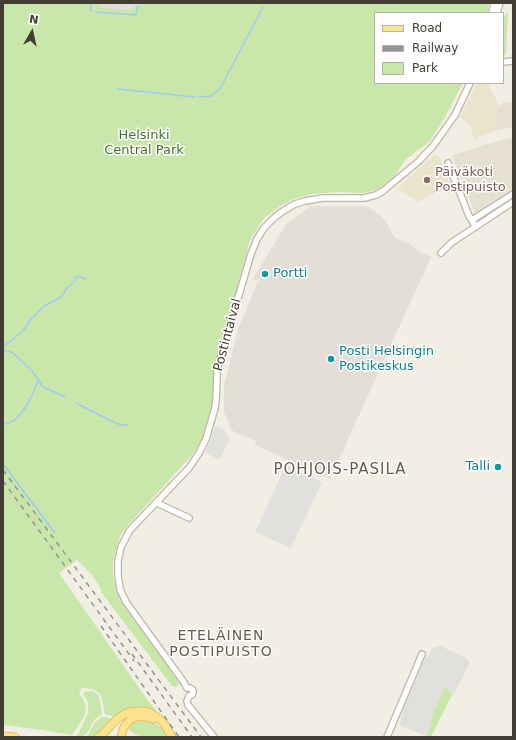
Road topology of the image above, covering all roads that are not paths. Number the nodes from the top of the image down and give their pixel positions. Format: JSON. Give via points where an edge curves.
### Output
{"nodes":[{"id":1,"x":470,"y":84,"type":"edge"},
{"id":2,"x":448,"y":163,"type":"dead end"},
{"id":3,"x":513,"y":194,"type":"edge"},
{"id":4,"x":513,"y":202,"type":"edge"},
{"id":5,"x":472,"y":220,"type":"junction"},
{"id":6,"x":476,"y":227,"type":"junction"},
{"id":7,"x":441,"y":253,"type":"dead end"},
{"id":8,"x":157,"y":503,"type":"junction"},
{"id":9,"x":189,"y":518,"type":"dead end"},
{"id":10,"x":422,"y":654,"type":"dead end"},
{"id":11,"x":170,"y":734,"type":"edge"},
{"id":12,"x":121,"y":735,"type":"edge"},
{"id":13,"x":3,"y":736,"type":"edge"},
{"id":14,"x":15,"y":737,"type":"edge"},
{"id":15,"x":98,"y":737,"type":"edge"},
{"id":16,"x":214,"y":737,"type":"edge"},
{"id":17,"x":386,"y":737,"type":"edge"}],
"edges":[{"from":1,"to":8,"type":"street","name":"Postintaival","via":[[454,115],[433,146],[383,191],[364,198],[305,200],[283,211],[264,228],[251,254],[217,370],[216,408],[206,439],[189,468]]},
{"from":2,"to":5,"type":"street"},
{"from":3,"to":5,"type":"street"},
{"from":4,"to":6,"type":"street"},
{"from":5,"to":6,"type":"street"},
{"from":6,"to":7,"type":"street"},
{"from":8,"to":9,"type":"street"},
{"from":8,"to":16,"type":"street","name":"Postintaival","via":[[130,530],[121,547],[118,561],[119,582],[131,610],[187,688],[185,694],[189,696],[188,705]]},
{"from":10,"to":17,"type":"street"},
{"from":11,"to":12,"type":"main road","via":[[155,720],[146,716],[131,719]]},
{"from":11,"to":15,"type":"main road","via":[[155,716],[146,711],[133,711],[120,717]]},
{"from":13,"to":14,"type":"main road"}]}
